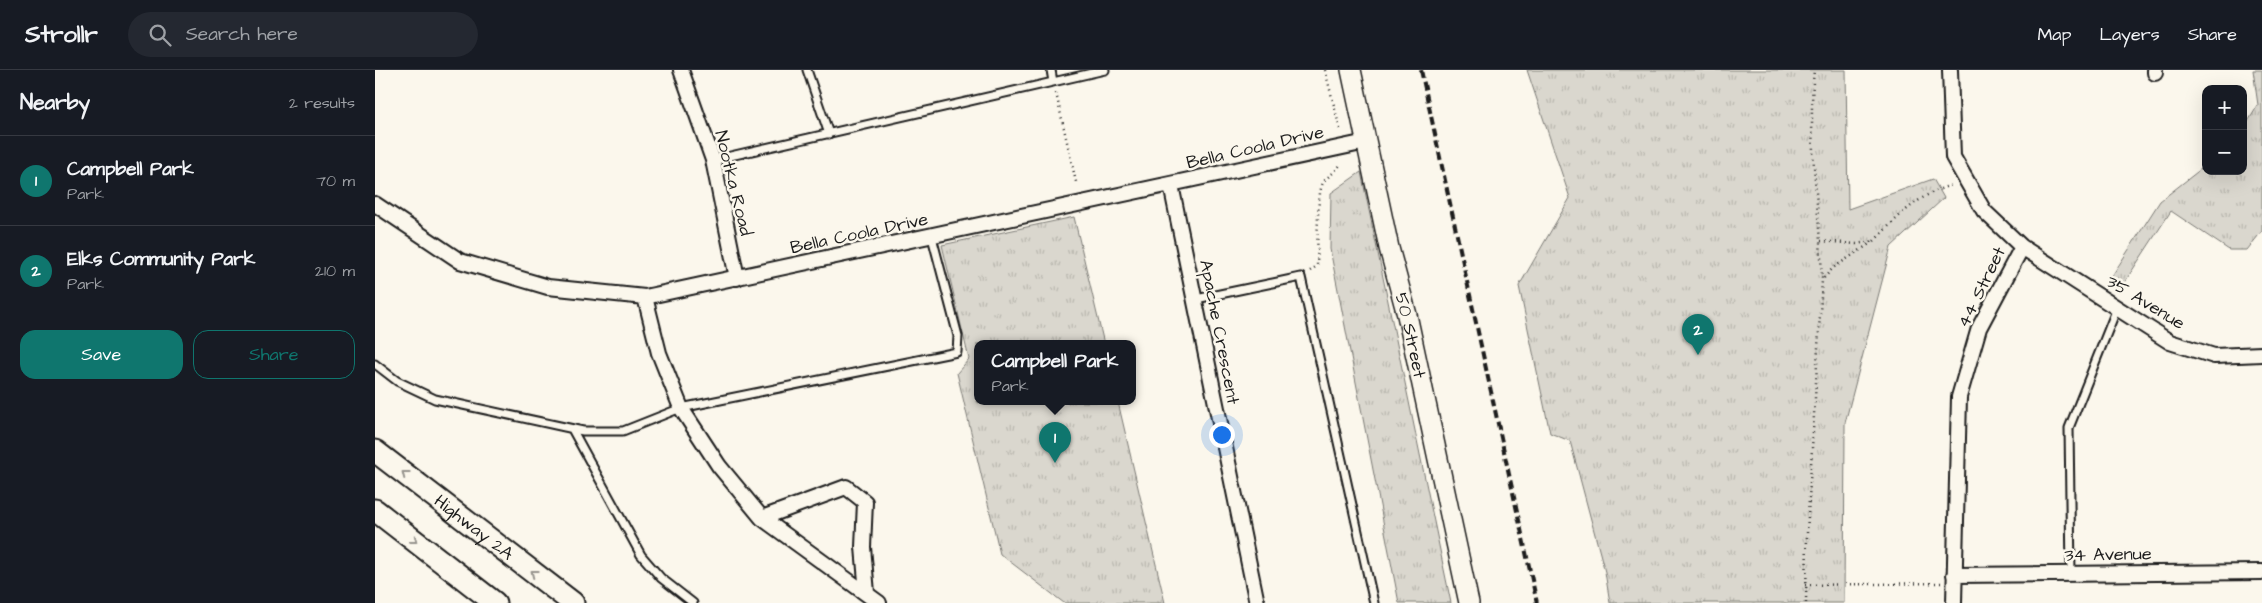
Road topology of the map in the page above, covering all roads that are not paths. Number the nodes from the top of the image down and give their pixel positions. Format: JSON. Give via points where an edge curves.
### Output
{"nodes":[{"id":1,"x":681,"y":70,"type":"edge"},
{"id":2,"x":807,"y":70,"type":"edge"},
{"id":3,"x":1051,"y":70,"type":"edge"},
{"id":4,"x":1105,"y":70,"type":"edge"},
{"id":5,"x":1351,"y":70,"type":"edge"},
{"id":6,"x":1951,"y":70,"type":"edge"},
{"id":7,"x":1053,"y":82,"type":"junction"},
{"id":8,"x":829,"y":134,"type":"junction"},
{"id":9,"x":1366,"y":142,"type":"junction"},
{"id":10,"x":713,"y":160,"type":"junction"},
{"id":11,"x":1171,"y":185,"type":"junction"},
{"id":12,"x":375,"y":204,"type":"edge"},
{"id":13,"x":932,"y":237,"type":"junction"},
{"id":14,"x":2022,"y":246,"type":"junction"},
{"id":15,"x":737,"y":278,"type":"junction"},
{"id":16,"x":645,"y":297,"type":"junction"},
{"id":17,"x":1195,"y":299,"type":"junction"},
{"id":18,"x":2117,"y":308,"type":"junction"},
{"id":19,"x":2262,"y":354,"type":"edge"},
{"id":20,"x":375,"y":364,"type":"edge"},
{"id":21,"x":681,"y":408,"type":"junction"},
{"id":22,"x":572,"y":429,"type":"junction"},
{"id":23,"x":375,"y":451,"type":"edge"},
{"id":24,"x":375,"y":510,"type":"edge"},
{"id":25,"x":762,"y":518,"type":"junction"},
{"id":26,"x":2262,"y":572,"type":"edge"},
{"id":27,"x":2071,"y":573,"type":"junction"},
{"id":28,"x":1954,"y":581,"type":"junction"},
{"id":29,"x":867,"y":593,"type":"junction"},
{"id":30,"x":495,"y":603,"type":"edge"},
{"id":31,"x":573,"y":603,"type":"edge"},
{"id":32,"x":693,"y":603,"type":"edge"},
{"id":33,"x":879,"y":603,"type":"edge"},
{"id":34,"x":1257,"y":603,"type":"edge"},
{"id":35,"x":1374,"y":603,"type":"edge"},
{"id":36,"x":1469,"y":603,"type":"edge"},
{"id":37,"x":1955,"y":603,"type":"edge"}],
"edges":[{"from":1,"to":10,"type":"street","name":"Nootka Road"},
{"from":2,"to":8,"type":"lane"},
{"from":3,"to":7,"type":"lane"},
{"from":4,"to":7,"type":"lane"},
{"from":5,"to":9,"type":"main road","name":"50 Street"},
{"from":6,"to":14,"type":"street","name":"44 Street","via":[[1953,158],[1984,211]]},
{"from":7,"to":8,"type":"lane"},
{"from":8,"to":10,"type":"lane"},
{"from":9,"to":11,"type":"street","name":"Bella Coola Drive"},
{"from":9,"to":36,"type":"main road","name":"50 Street"},
{"from":10,"to":15,"type":"street","name":"Nootka Road"},
{"from":11,"to":13,"type":"street","name":"Bella Coola Drive"},
{"from":11,"to":17,"type":"street","name":"Apache Crescent"},
{"from":12,"to":16,"type":"street","name":"Bella Coola Drive","via":[[460,261],[548,288]]},
{"from":13,"to":15,"type":"street","name":"Bella Coola Drive"},
{"from":13,"to":21,"type":"lane","via":[[958,336],[957,352]]},
{"from":14,"to":18,"type":"street","name":"35 Avenue"},
{"from":14,"to":28,"type":"street","name":"44 Street","via":[[1979,328],[1959,397]]},
{"from":15,"to":16,"type":"street","name":"Bella Coola Drive"},
{"from":16,"to":21,"type":"street","via":[[659,353]]},
{"from":17,"to":34,"type":"street","name":"Apache Crescent"},
{"from":17,"to":35,"type":"lane","via":[[1301,277]]},
{"from":18,"to":19,"type":"street","name":"35 Avenue","via":[[2170,342],[2214,356]]},
{"from":18,"to":27,"type":"lane","via":[[2069,428]]},
{"from":20,"to":22,"type":"lane","via":[[397,381],[435,399]]},
{"from":21,"to":22,"type":"lane","via":[[623,430]]},
{"from":21,"to":25,"type":"street","via":[[719,466]]},
{"from":22,"to":32,"type":"lane","via":[[641,555],[661,578]]},
{"from":31,"to":23,"type":"main road","name":"Highway 2A","one_way":true},
{"from":24,"to":30,"type":"main road","one_way":true},
{"from":25,"to":29,"type":"street"},
{"from":25,"to":29,"type":"street","via":[[845,487],[865,502],[863,546]]},
{"from":26,"to":27,"type":"street","name":"34 Avenue"},
{"from":27,"to":28,"type":"street","name":"34 Avenue"},
{"from":28,"to":37,"type":"street","name":"44 Street"},
{"from":29,"to":33,"type":"street"}]}
